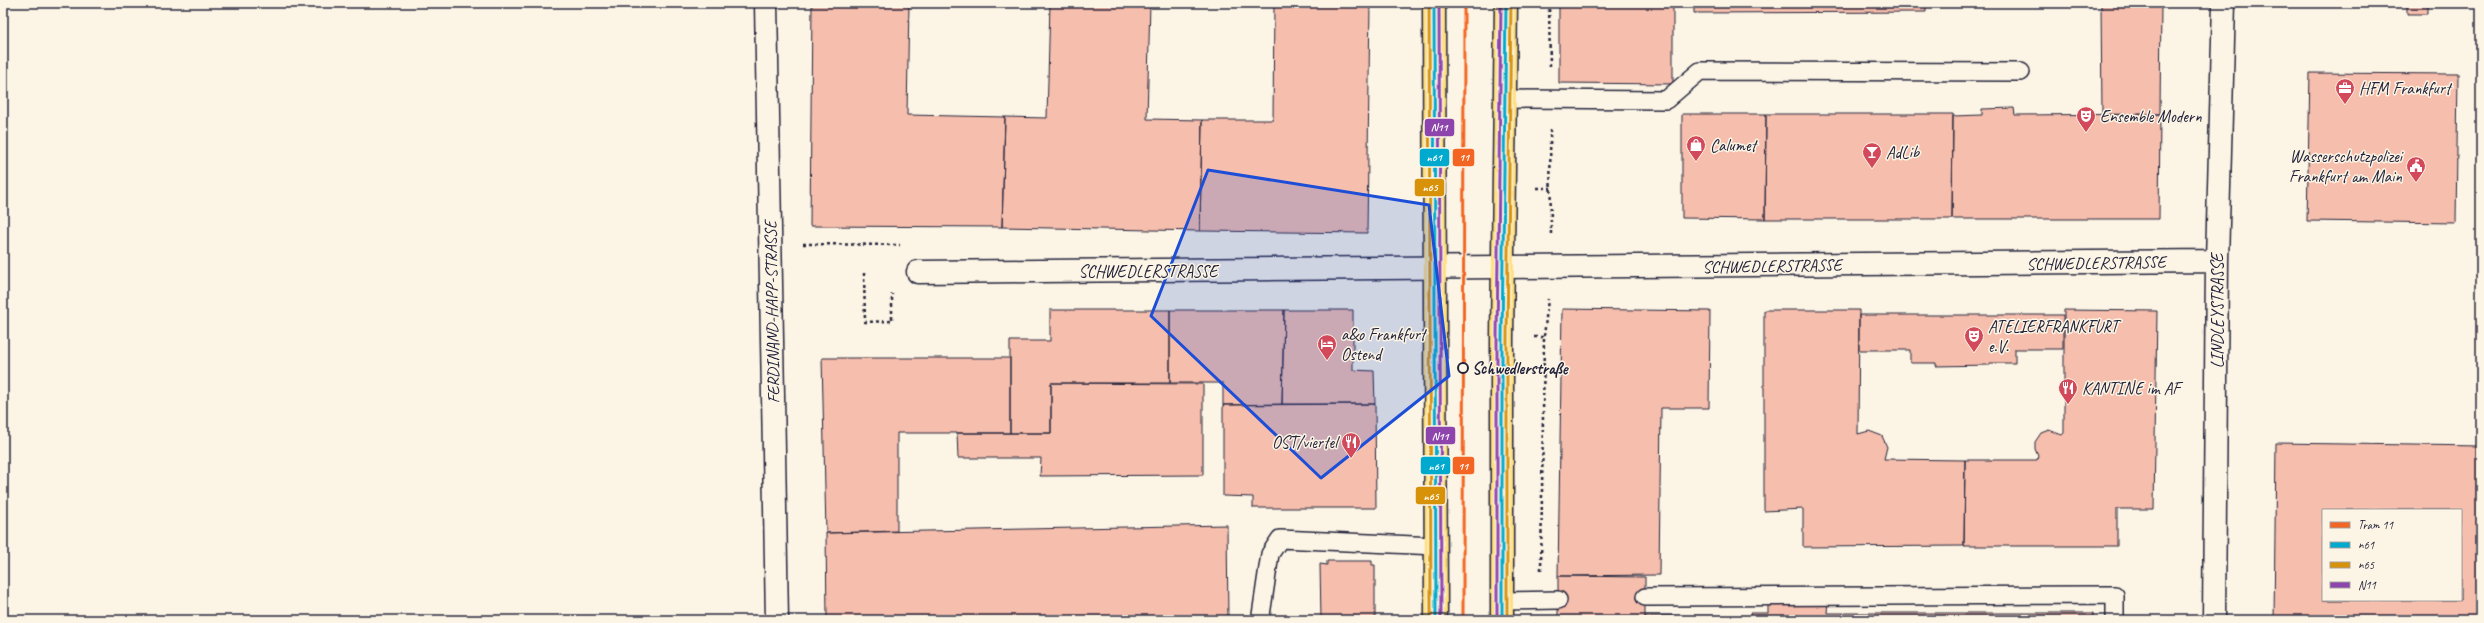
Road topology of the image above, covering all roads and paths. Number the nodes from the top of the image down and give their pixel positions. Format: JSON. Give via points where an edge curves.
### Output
{"nodes":[{"id":1,"x":766,"y":3,"type":"edge"},
{"id":2,"x":1434,"y":3,"type":"edge"},
{"id":3,"x":1506,"y":3,"type":"edge"},
{"id":4,"x":1549,"y":3,"type":"edge"},
{"id":5,"x":2224,"y":3,"type":"edge"},
{"id":6,"x":2022,"y":72,"type":"dead end"},
{"id":7,"x":1505,"y":99,"type":"junction"},
{"id":8,"x":1550,"y":100,"type":"junction"},
{"id":9,"x":770,"y":244,"type":"junction"},
{"id":10,"x":2217,"y":261,"type":"junction"},
{"id":11,"x":1552,"y":268,"type":"junction"},
{"id":12,"x":1434,"y":269,"type":"junction"},
{"id":13,"x":1503,"y":269,"type":"junction"},
{"id":14,"x":918,"y":272,"type":"junction"},
{"id":15,"x":864,"y":274,"type":"dead end"},
{"id":16,"x":1436,"y":546,"type":"junction"},
{"id":17,"x":1645,"y":598,"type":"dead end"},
{"id":18,"x":1540,"y":599,"type":"junction"},
{"id":19,"x":1558,"y":600,"type":"dead end"},
{"id":20,"x":1502,"y":610,"type":"edge"},
{"id":21,"x":1261,"y":615,"type":"dead end"},
{"id":22,"x":777,"y":620,"type":"edge"},
{"id":23,"x":1436,"y":620,"type":"edge"},
{"id":24,"x":2115,"y":620,"type":"edge"},
{"id":25,"x":2214,"y":620,"type":"edge"}],
"edges":[{"from":1,"to":9,"type":"street","name":"FERDINAND-HAPP-STRASSE"},
{"from":2,"to":12,"type":"main road"},
{"from":3,"to":7,"type":"main road"},
{"from":4,"to":8,"type":"path"},
{"from":5,"to":10,"type":"street","name":"LINDLEYSTRASSE"},
{"from":6,"to":8,"type":"lane","via":[[1700,71],[1666,100]]},
{"from":7,"to":8,"type":"lane"},
{"from":7,"to":13,"type":"main road"},
{"from":8,"to":11,"type":"path"},
{"from":9,"to":14,"type":"path","via":[[918,245]]},
{"from":9,"to":22,"type":"street","name":"FERDINAND-HAPP-STRASSE"},
{"from":10,"to":11,"type":"street","name":"SCHWEDLERSTRASSE"},
{"from":10,"to":25,"type":"street","name":"LINDLEYSTRASSE"},
{"from":11,"to":13,"type":"street","name":"SCHWEDLERSTRASSE"},
{"from":11,"to":18,"type":"path","via":[[1544,337]]},
{"from":12,"to":13,"type":"street","name":"SCHWEDLERSTRASSE"},
{"from":12,"to":14,"type":"street","name":"SCHWEDLERSTRASSE"},
{"from":12,"to":16,"type":"main road"},
{"from":13,"to":20,"type":"main road"},
{"from":14,"to":15,"type":"path","via":[[892,273],[892,321],[865,322]]},
{"from":16,"to":21,"type":"lane","via":[[1280,539],[1270,554]]},
{"from":16,"to":23,"type":"main road"},
{"from":17,"to":24,"type":"lane","via":[[2115,595]]},
{"from":18,"to":19,"type":"lane"},
{"from":18,"to":20,"type":"lane"}]}
